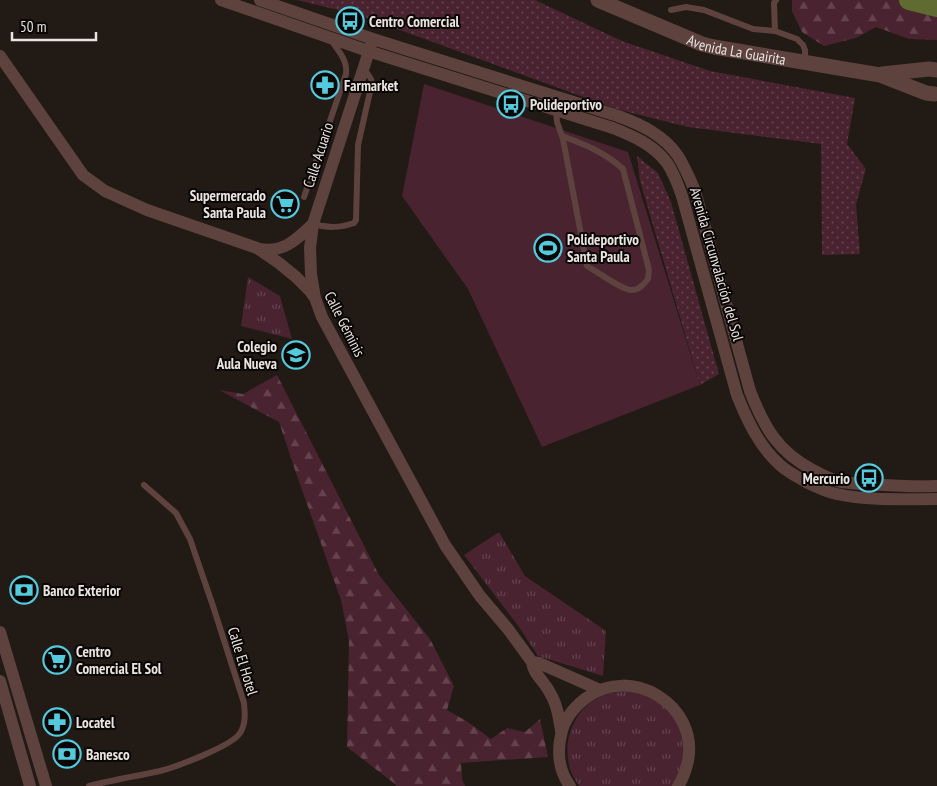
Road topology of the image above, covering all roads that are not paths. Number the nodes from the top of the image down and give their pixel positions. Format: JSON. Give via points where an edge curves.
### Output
{"nodes":[{"id":1,"x":221,"y":0,"type":"edge"},
{"id":2,"x":260,"y":0,"type":"edge"},
{"id":3,"x":598,"y":0,"type":"edge"},
{"id":4,"x":776,"y":0,"type":"edge"},
{"id":5,"x":671,"y":10,"type":"dead end"},
{"id":6,"x":775,"y":31,"type":"junction"},
{"id":7,"x":329,"y":37,"type":"junction"},
{"id":8,"x":373,"y":39,"type":"junction"},
{"id":9,"x":368,"y":51,"type":"junction"},
{"id":10,"x":0,"y":56,"type":"edge"},
{"id":11,"x":805,"y":62,"type":"junction"},
{"id":12,"x":363,"y":67,"type":"junction"},
{"id":13,"x":937,"y":70,"type":"edge"},
{"id":14,"x":880,"y":74,"type":"junction"},
{"id":15,"x":937,"y":78,"type":"edge"},
{"id":16,"x":936,"y":98,"type":"edge"},
{"id":17,"x":556,"y":110,"type":"junction"},
{"id":18,"x":618,"y":116,"type":"junction"},
{"id":19,"x":613,"y":128,"type":"junction"},
{"id":20,"x":562,"y":136,"type":"junction"},
{"id":21,"x":304,"y":197,"type":"dead end"},
{"id":22,"x":313,"y":224,"type":"junction"},
{"id":23,"x":257,"y":248,"type":"junction"},
{"id":24,"x":315,"y":298,"type":"junction"},
{"id":25,"x":936,"y":483,"type":"edge"},
{"id":26,"x":144,"y":485,"type":"dead end"},
{"id":27,"x":935,"y":499,"type":"edge"},
{"id":28,"x":0,"y":632,"type":"edge"},
{"id":29,"x":532,"y":662,"type":"junction"},
{"id":30,"x":0,"y":681,"type":"edge"},
{"id":31,"x":600,"y":690,"type":"junction"},
{"id":32,"x":561,"y":731,"type":"junction"},
{"id":33,"x":680,"y":785,"type":"edge"},
{"id":34,"x":30,"y":786,"type":"edge"},
{"id":35,"x":46,"y":786,"type":"edge"},
{"id":36,"x":89,"y":786,"type":"edge"},
{"id":37,"x":570,"y":786,"type":"edge"}],
"edges":[{"from":1,"to":7,"type":"street","name":"Avenida Circunvalación del Sol"},
{"from":2,"to":8,"type":"street","name":"Avenida Circunvalación del Sol"},
{"from":3,"to":11,"type":"street","name":"Avenida La Guairita","via":[[702,44]]},
{"from":4,"to":6,"type":"lane"},
{"from":5,"to":6,"type":"lane","via":[[686,7],[704,10],[753,29]]},
{"from":6,"to":11,"type":"lane","via":[[797,39],[803,45]]},
{"from":7,"to":9,"type":"street","name":"Avenida Circunvalación del Sol"},
{"from":7,"to":21,"type":"lane","via":[[347,68]]},
{"from":8,"to":9,"type":"street","name":"Calle Acuario"},
{"from":8,"to":18,"type":"street","name":"Avenida Circunvalación del Sol"},
{"from":9,"to":12,"type":"street","name":"Calle Acuario"},
{"from":9,"to":17,"type":"street","name":"Avenida Circunvalación del Sol"},
{"from":10,"to":23,"type":"street","name":"Calle Géminis","via":[[83,175],[105,191],[147,210]]},
{"from":11,"to":14,"type":"street","name":"Avenida La Guairita"},
{"from":12,"to":22,"type":"street","name":"Calle Acuario"},
{"from":12,"to":22,"type":"lane","via":[[372,83],[358,145],[356,220],[336,228]]},
{"from":13,"to":14,"type":"street","name":"Avenida La Guairita"},
{"from":14,"to":16,"type":"street","name":"Avenida La Guairita"},
{"from":15,"to":16,"type":"street","name":"Avenida La Guairita"},
{"from":17,"to":19,"type":"street","name":"Avenida Circunvalación del Sol"},
{"from":17,"to":20,"type":"lane"},
{"from":18,"to":19,"type":"street"},
{"from":18,"to":25,"type":"street","name":"Avenida Circunvalación del Sol","via":[[666,142],[685,167],[695,191],[750,391],[757,410],[778,443],[800,464],[840,482],[868,485]]},
{"from":19,"to":27,"type":"street","name":"Avenida Circunvalación del Sol","via":[[657,152],[673,174],[682,196],[737,395],[767,451],[793,475],[822,490],[860,497]]},
{"from":20,"to":20,"type":"lane","via":[[587,266],[631,291],[639,289],[648,279],[649,270],[623,169],[591,147]]},
{"from":22,"to":23,"type":"street","via":[[279,249]]},
{"from":22,"to":24,"type":"street","name":"Calle Acuario","via":[[310,248]]},
{"from":23,"to":24,"type":"street","name":"Calle Géminis","via":[[296,277]]},
{"from":24,"to":29,"type":"street","name":"Calle Géminis","via":[[322,317],[445,545]]},
{"from":25,"to":27,"type":"street"},
{"from":26,"to":36,"type":"lane","name":"Calle El Hotel","via":[[176,513],[190,539],[244,703],[244,725],[239,735],[208,753],[162,771]]},
{"from":28,"to":35,"type":"street"},
{"from":29,"to":31,"type":"street"},
{"from":29,"to":32,"type":"street","name":"Calle Géminis","via":[[553,698]]},
{"from":30,"to":34,"type":"street"},
{"from":31,"to":32,"type":"street","name":"Calle Géminis","via":[[572,710]]},
{"from":31,"to":33,"type":"street","name":"Calle Géminis","via":[[626,685],[640,687],[673,708],[681,719],[689,744],[689,757]]},
{"from":32,"to":37,"type":"street","name":"Calle Géminis","via":[[559,758]]}]}
